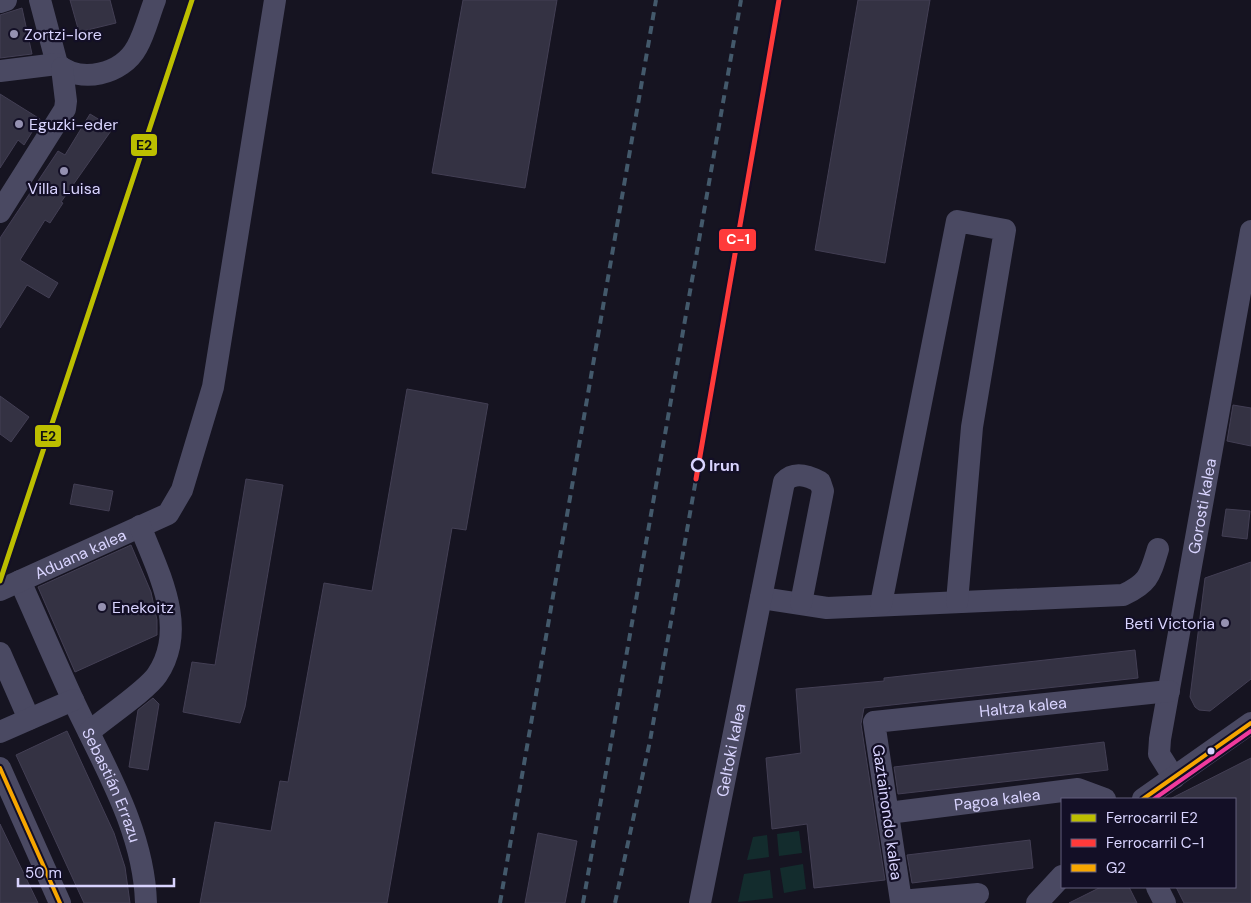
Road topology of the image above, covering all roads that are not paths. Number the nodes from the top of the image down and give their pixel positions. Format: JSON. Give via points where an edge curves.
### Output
{"nodes":[{"id":1,"x":6,"y":0,"type":"edge"},
{"id":2,"x":40,"y":0,"type":"edge"},
{"id":3,"x":155,"y":0,"type":"edge"},
{"id":4,"x":275,"y":0,"type":"edge"},
{"id":5,"x":0,"y":2,"type":"edge"},
{"id":6,"x":59,"y":66,"type":"junction"},
{"id":7,"x":0,"y":71,"type":"edge"},
{"id":8,"x":0,"y":212,"type":"edge"},
{"id":9,"x":1251,"y":231,"type":"edge"},
{"id":10,"x":140,"y":526,"type":"junction"},
{"id":11,"x":1158,"y":549,"type":"dead end"},
{"id":12,"x":20,"y":581,"type":"junction"},
{"id":13,"x":0,"y":590,"type":"edge"},
{"id":14,"x":761,"y":598,"type":"junction"},
{"id":15,"x":957,"y":602,"type":"junction"},
{"id":16,"x":801,"y":603,"type":"junction"},
{"id":17,"x":882,"y":604,"type":"junction"},
{"id":18,"x":0,"y":653,"type":"edge"},
{"id":19,"x":1169,"y":691,"type":"junction"},
{"id":20,"x":73,"y":700,"type":"junction"},
{"id":21,"x":29,"y":719,"type":"junction"},
{"id":22,"x":874,"y":722,"type":"joint"},
{"id":23,"x":1251,"y":723,"type":"edge"},
{"id":24,"x":0,"y":732,"type":"edge"},
{"id":25,"x":89,"y":732,"type":"junction"},
{"id":26,"x":0,"y":768,"type":"edge"},
{"id":27,"x":1174,"y":778,"type":"junction"},
{"id":28,"x":1102,"y":798,"type":"edge"},
{"id":29,"x":1144,"y":798,"type":"edge"},
{"id":30,"x":888,"y":813,"type":"junction"},
{"id":31,"x":1061,"y":877,"type":"edge"},
{"id":32,"x":1158,"y":888,"type":"edge"},
{"id":33,"x":978,"y":894,"type":"dead end"},
{"id":34,"x":60,"y":903,"type":"edge"},
{"id":35,"x":146,"y":903,"type":"edge"},
{"id":36,"x":700,"y":903,"type":"edge"},
{"id":37,"x":1036,"y":903,"type":"edge"},
{"id":38,"x":1165,"y":903,"type":"edge"}],
"edges":[{"from":1,"to":5,"type":"street"},
{"from":2,"to":6,"type":"street"},
{"from":3,"to":6,"type":"street","via":[[137,48],[116,68],[87,76]]},
{"from":4,"to":10,"type":"street","name":"Aduana kalea","via":[[213,387],[182,490],[168,514]]},
{"from":6,"to":7,"type":"street"},
{"from":6,"to":8,"type":"street","via":[[65,109]]},
{"from":9,"to":19,"type":"street","name":"Gorosti kalea"},
{"from":10,"to":12,"type":"street","name":"Aduana kalea"},
{"from":10,"to":25,"type":"street","via":[[168,599],[172,627],[167,656],[156,676]]},
{"from":11,"to":15,"type":"street","via":[[1150,576],[1140,588],[1124,595]]},
{"from":12,"to":13,"type":"street","name":"Aduana kalea"},
{"from":12,"to":20,"type":"street","name":"Aduana kalea"},
{"from":14,"to":16,"type":"street"},
{"from":14,"to":16,"type":"street","name":"Geltoki kalea","via":[[784,482],[796,474],[820,482],[824,491]]},
{"from":14,"to":36,"type":"street","name":"Geltoki kalea"},
{"from":15,"to":17,"type":"street"},
{"from":15,"to":17,"type":"street","via":[[972,427],[1005,230],[957,221]]},
{"from":16,"to":17,"type":"street","via":[[827,608]]},
{"from":18,"to":21,"type":"street"},
{"from":19,"to":22,"type":"street","name":"Haltza kalea"},
{"from":19,"to":27,"type":"street","name":"Gorosti kalea","via":[[1159,754]]},
{"from":20,"to":21,"type":"street"},
{"from":20,"to":25,"type":"street","name":"Sebastián Errazu"},
{"from":21,"to":24,"type":"street"},
{"from":22,"to":30,"type":"street","name":"Gaztainondo kalea"},
{"from":23,"to":27,"type":"street"},
{"from":25,"to":35,"type":"street","name":"Sebastián Errazu","via":[[129,818],[146,882]]},
{"from":26,"to":34,"type":"street"},
{"from":27,"to":29,"type":"street"},
{"from":28,"to":30,"type":"street","name":"Pagoa kalea","via":[[1078,789]]},
{"from":30,"to":33,"type":"street","name":"Gaztainondo kalea","via":[[901,901]]},
{"from":31,"to":37,"type":"street"},
{"from":32,"to":38,"type":"street"}]}
